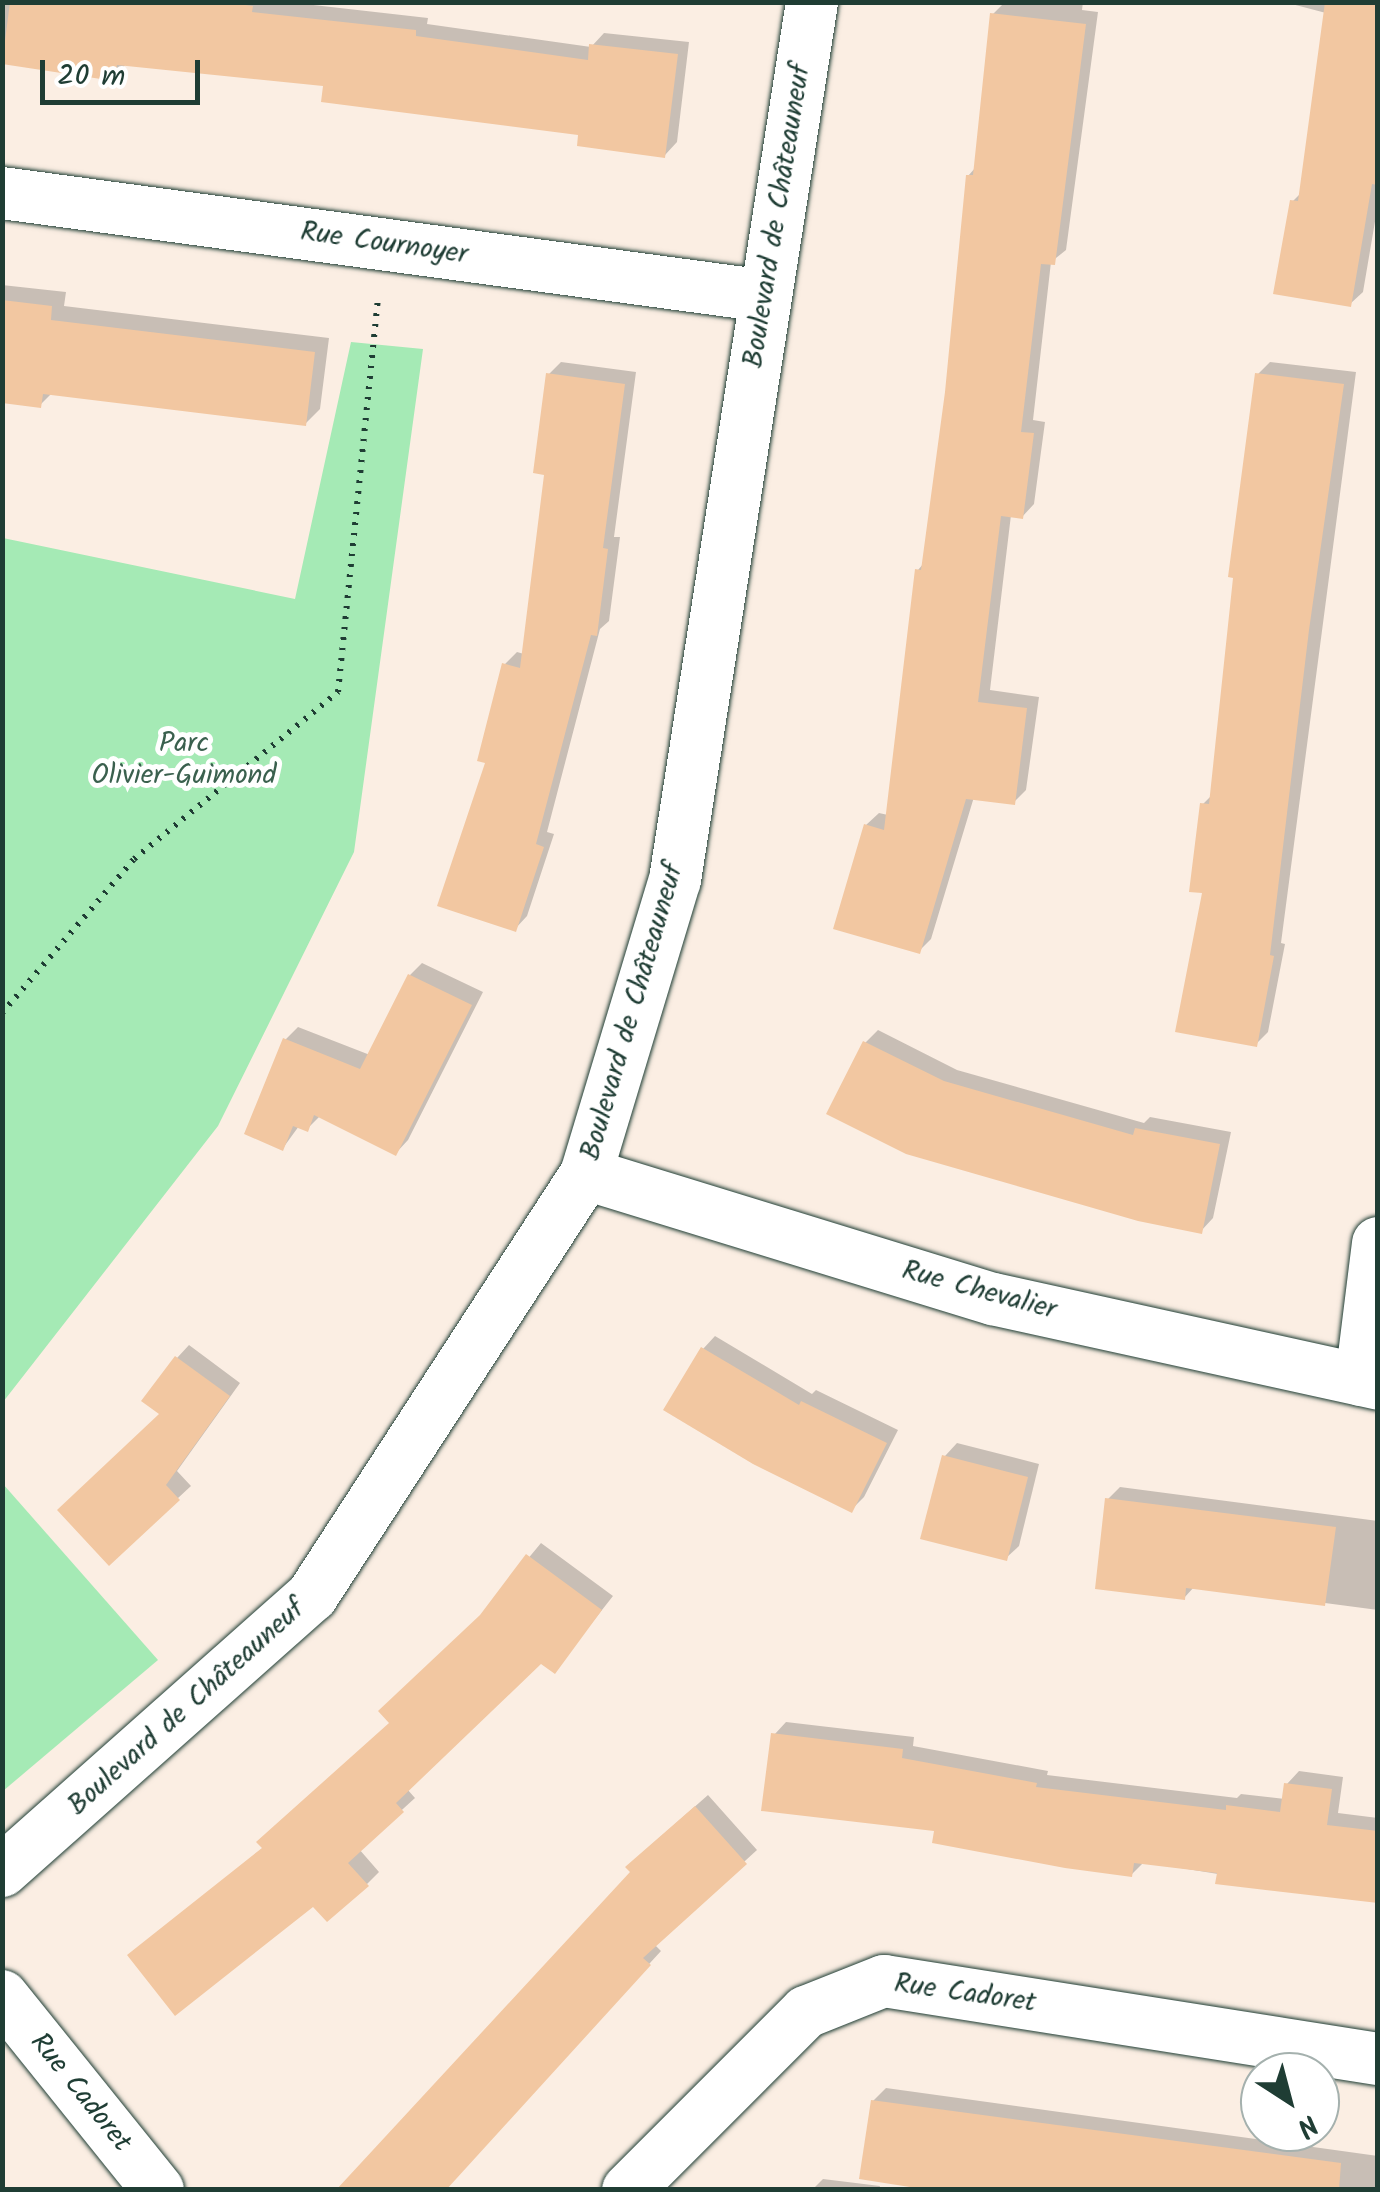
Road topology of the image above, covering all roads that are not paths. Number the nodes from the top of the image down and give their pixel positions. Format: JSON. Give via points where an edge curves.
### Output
{"nodes":[{"id":1,"x":812,"y":2,"type":"edge"},
{"id":2,"x":2,"y":193,"type":"edge"},
{"id":3,"x":766,"y":296,"type":"junction"},
{"id":4,"x":586,"y":1174,"type":"junction"},
{"id":5,"x":1378,"y":1242,"type":"edge"},
{"id":6,"x":1369,"y":1382,"type":"edge"},
{"id":7,"x":2,"y":1871,"type":"edge"},
{"id":8,"x":2,"y":1996,"type":"edge"},
{"id":9,"x":1378,"y":2059,"type":"edge"},
{"id":10,"x":158,"y":2190,"type":"edge"},
{"id":11,"x":628,"y":2190,"type":"edge"}],
"edges":[{"from":1,"to":3,"type":"street","name":"Boulevard de Châteauneuf"},
{"from":2,"to":3,"type":"street","name":"Rue Cournoyer"},
{"from":3,"to":4,"type":"street","name":"Boulevard de Châteauneuf","via":[[675,880]]},
{"from":4,"to":6,"type":"street","name":"Rue Chevalier","via":[[993,1299]]},
{"from":4,"to":7,"type":"street","name":"Boulevard de Châteauneuf","via":[[312,1596]]},
{"from":5,"to":6,"type":"street"},
{"from":8,"to":10,"type":"street","name":"Rue Cadoret"},
{"from":9,"to":11,"type":"street","name":"Rue Cadoret","via":[[884,1981],[806,2012]]}]}
